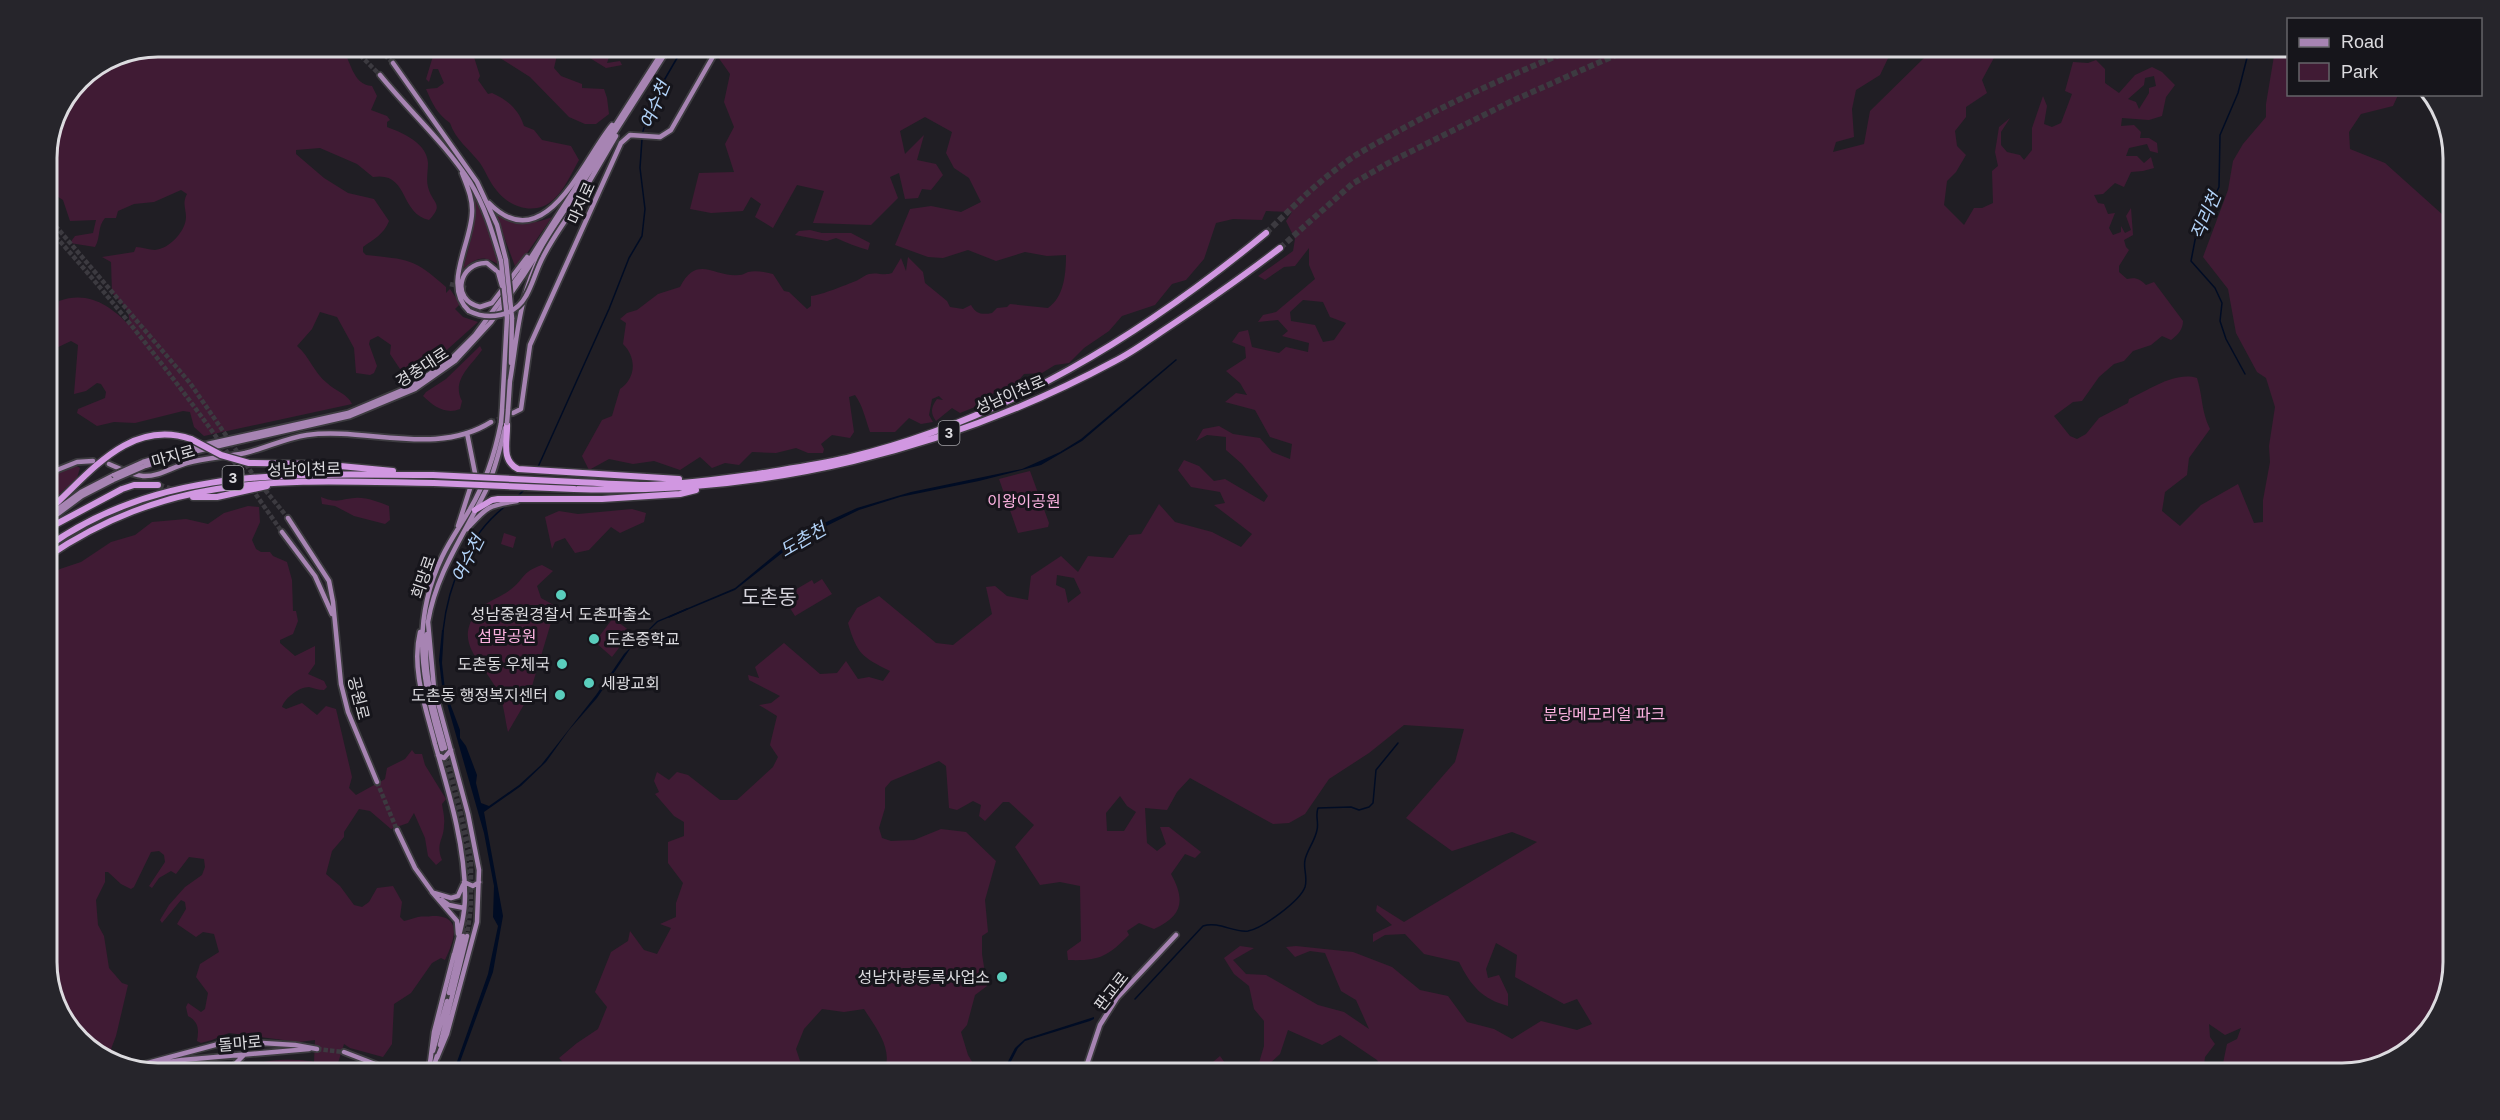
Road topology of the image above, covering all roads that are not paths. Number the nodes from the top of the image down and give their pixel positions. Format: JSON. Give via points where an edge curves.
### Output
{"nodes":[{"id":1,"x":661,"y":57,"type":"edge"},
{"id":2,"x":661,"y":57,"type":"edge"},
{"id":3,"x":713,"y":57,"type":"edge"},
{"id":4,"x":393,"y":63,"type":"tunnel mouth"},
{"id":5,"x":380,"y":75,"type":"tunnel mouth"},
{"id":6,"x":634,"y":102,"type":"junction"},
{"id":7,"x":624,"y":111,"type":"junction"},
{"id":8,"x":460,"y":168,"type":"junction"},
{"id":9,"x":487,"y":200,"type":"junction"},
{"id":10,"x":567,"y":208,"type":"junction"},
{"id":11,"x":547,"y":231,"type":"junction"},
{"id":12,"x":1266,"y":233,"type":"tunnel mouth"},
{"id":13,"x":1280,"y":248,"type":"tunnel mouth"},
{"id":14,"x":504,"y":260,"type":"junction"},
{"id":15,"x":506,"y":300,"type":"junction"},
{"id":16,"x":510,"y":318,"type":"junction"},
{"id":17,"x":510,"y":381,"type":"junction"},
{"id":18,"x":508,"y":411,"type":"junction"},
{"id":19,"x":491,"y":422,"type":"tunnel mouth"},
{"id":20,"x":504,"y":423,"type":"junction"},
{"id":21,"x":467,"y":433,"type":"junction"},
{"id":22,"x":272,"y":434,"type":"junction"},
{"id":23,"x":289,"y":439,"type":"junction"},
{"id":24,"x":93,"y":461,"type":"dead end"},
{"id":25,"x":109,"y":464,"type":"dead end"},
{"id":26,"x":144,"y":464,"type":"junction"},
{"id":27,"x":57,"y":470,"type":"edge"},
{"id":28,"x":433,"y":475,"type":"junction"},
{"id":29,"x":113,"y":477,"type":"junction"},
{"id":30,"x":325,"y":482,"type":"junction"},
{"id":31,"x":704,"y":484,"type":"junction"},
{"id":32,"x":158,"y":485,"type":"tunnel mouth"},
{"id":33,"x":193,"y":496,"type":"tunnel mouth"},
{"id":34,"x":533,"y":501,"type":"dead end"},
{"id":35,"x":57,"y":503,"type":"edge"},
{"id":36,"x":57,"y":510,"type":"edge"},
{"id":37,"x":475,"y":510,"type":"junction"},
{"id":38,"x":57,"y":515,"type":"edge"},
{"id":39,"x":288,"y":518,"type":"tunnel mouth"},
{"id":40,"x":57,"y":524,"type":"edge"},
{"id":41,"x":282,"y":532,"type":"tunnel mouth"},
{"id":42,"x":459,"y":534,"type":"junction"},
{"id":43,"x":57,"y":541,"type":"edge"},
{"id":44,"x":57,"y":551,"type":"edge"},
{"id":45,"x":333,"y":617,"type":"junction"},
{"id":46,"x":425,"y":621,"type":"junction"},
{"id":47,"x":443,"y":749,"type":"tunnel mouth"},
{"id":48,"x":451,"y":750,"type":"junction"},
{"id":49,"x":438,"y":755,"type":"junction"},
{"id":50,"x":377,"y":782,"type":"tunnel mouth"},
{"id":51,"x":462,"y":791,"type":"junction"},
{"id":52,"x":449,"y":796,"type":"junction"},
{"id":53,"x":397,"y":830,"type":"tunnel mouth"},
{"id":54,"x":463,"y":875,"type":"junction"},
{"id":55,"x":464,"y":882,"type":"junction"},
{"id":56,"x":479,"y":882,"type":"junction"},
{"id":57,"x":432,"y":892,"type":"junction"},
{"id":58,"x":464,"y":908,"type":"junction"},
{"id":59,"x":1176,"y":935,"type":"dead end"},
{"id":60,"x":465,"y":936,"type":"junction"},
{"id":61,"x":454,"y":955,"type":"junction"},
{"id":62,"x":344,"y":1052,"type":"tunnel mouth"},
{"id":63,"x":244,"y":1055,"type":"junction"},
{"id":64,"x":152,"y":1062,"type":"edge"},
{"id":65,"x":174,"y":1063,"type":"edge"},
{"id":66,"x":236,"y":1063,"type":"edge"},
{"id":67,"x":372,"y":1063,"type":"edge"},
{"id":68,"x":432,"y":1063,"type":"junction"},
{"id":69,"x":1088,"y":1063,"type":"edge"}],
"edges":[{"from":1,"to":6,"type":"main road","name":"경충대로"},
{"from":2,"to":7,"type":"main road","name":"경충대로"},
{"from":3,"to":18,"type":"main road","name":"마지로","via":[[671,129],[660,137],[625,138],[617,151],[530,345],[521,408]]},
{"from":4,"to":9,"type":"main road"},
{"from":5,"to":8,"type":"main road"},
{"from":6,"to":8,"type":"main road","bridge":true,"via":[[543,256],[526,297],[502,315],[493,317],[469,311],[458,288],[472,214],[471,197]]},
{"from":6,"to":10,"type":"main road","name":"경충대로"},
{"from":7,"to":9,"type":"main road","via":[[567,191],[545,215],[512,218]]},
{"from":7,"to":11,"type":"main road","name":"경충대로"},
{"from":8,"to":14,"type":"main road","via":[[481,202]]},
{"from":9,"to":14,"type":"main road","via":[[498,225]]},
{"from":10,"to":17,"type":"main road","via":[[533,268],[517,326]]},
{"from":10,"to":22,"type":"main road","name":"경충대로","via":[[497,313],[454,361],[415,389],[384,403],[350,416]]},
{"from":11,"to":15,"type":"main road","bridge":true,"via":[[492,303],[480,307],[463,297],[461,284],[468,269],[487,263],[498,272]]},
{"from":11,"to":26,"type":"main road","name":"경충대로","via":[[475,335],[451,359],[412,386],[348,413],[189,448]]},
{"from":12,"to":31,"type":"highway","name":"성남이천로","number":"3","via":[[1215,275],[1108,348],[1050,381],[970,418],[847,458]]},
{"from":13,"to":31,"type":"highway","name":"성남이천로","number":"3","via":[[1117,361],[987,420],[846,464],[794,475]]},
{"from":14,"to":15,"type":"main road","bridge":true},
{"from":14,"to":16,"type":"main road","bridge":true},
{"from":15,"to":16,"type":"main road","bridge":true},
{"from":16,"to":17,"type":"main road"},
{"from":16,"to":18,"type":"main road"},
{"from":17,"to":18,"type":"main road"},
{"from":18,"to":20,"type":"main road","bridge":true},
{"from":19,"to":21,"type":"main road","name":"마지로"},
{"from":20,"to":31,"type":"highway","via":[[506,457],[518,469]]},
{"from":20,"to":37,"type":"main road","name":"희망로","via":[[495,468]]},
{"from":20,"to":42,"type":"main road","name":"희망로"},
{"from":21,"to":23,"type":"main road","name":"마지로","via":[[400,440],[331,434]]},
{"from":21,"to":42,"type":"main road","via":[[475,473]]},
{"from":22,"to":23,"type":"main road"},
{"from":22,"to":26,"type":"main road","name":"경충대로"},
{"from":23,"to":25,"type":"main road","name":"마지로","via":[[244,453],[185,463],[151,476]]},
{"from":24,"to":27,"type":"main road"},
{"from":26,"to":29,"type":"main road","name":"경충대로","bridge":true},
{"from":28,"to":31,"type":"highway","name":"성남이천로","number":"3","bridge":true},
{"from":28,"to":35,"type":"highway","bridge":true,"via":[[319,464],[249,463],[221,455],[191,439],[158,434],[127,443],[106,457]]},
{"from":28,"to":43,"type":"highway","name":"성남이천로","number":"3","via":[[283,475],[214,481],[126,504]]},
{"from":29,"to":36,"type":"main road","name":"경충대로","via":[[81,492]]},
{"from":29,"to":38,"type":"main road","name":"경충대로"},
{"from":30,"to":31,"type":"highway","name":"성남이천로","number":"3","bridge":true,"via":[[628,490]]},
{"from":30,"to":33,"type":"highway","via":[[266,486],[217,497]]},
{"from":30,"to":44,"type":"highway","name":"성남이천로","number":"3","via":[[225,486],[158,502],[103,524]]},
{"from":31,"to":37,"type":"highway","via":[[680,494],[492,500]]},
{"from":32,"to":40,"type":"highway","via":[[122,489]]},
{"from":34,"to":42,"type":"main road","via":[[491,505]]},
{"from":37,"to":42,"type":"main road","name":"희망로"},
{"from":39,"to":45,"type":"main road","name":"공원로","via":[[329,581]]},
{"from":41,"to":45,"type":"main road","name":"공원로","via":[[315,576]]},
{"from":42,"to":46,"type":"main road","name":"희망로","via":[[438,566],[427,595]]},
{"from":45,"to":50,"type":"main road","name":"공원로","via":[[348,712]]},
{"from":46,"to":47,"type":"main road","name":"희망로","via":[[429,686]]},
{"from":46,"to":48,"type":"main road","via":[[432,678]]},
{"from":46,"to":49,"type":"main road","via":[[418,640],[418,668]]},
{"from":48,"to":49,"type":"main road","via":[[444,758]]},
{"from":48,"to":51,"type":"main road"},
{"from":49,"to":52,"type":"main road"},
{"from":51,"to":52,"type":"main road","via":[[452,790]]},
{"from":51,"to":56,"type":"main road"},
{"from":52,"to":54,"type":"main road"},
{"from":53,"to":57,"type":"main road","via":[[415,868]]},
{"from":54,"to":55,"type":"main road"},
{"from":54,"to":57,"type":"main road","via":[[458,896],[451,898]]},
{"from":55,"to":56,"type":"main road","via":[[472,886]]},
{"from":55,"to":58,"type":"main road"},
{"from":56,"to":60,"type":"main road","via":[[477,922]]},
{"from":57,"to":58,"type":"main road","via":[[449,905]]},
{"from":57,"to":61,"type":"main road","via":[[457,921]]},
{"from":58,"to":60,"type":"main road"},
{"from":59,"to":69,"type":"main road","name":"판교로","via":[[1117,998],[1100,1025]]},
{"from":60,"to":61,"type":"main road"},
{"from":60,"to":68,"type":"main road"},
{"from":60,"to":68,"type":"main road","via":[[447,1034]]},
{"from":61,"to":68,"type":"main road","via":[[434,1032]]},
{"from":62,"to":67,"type":"main road"},
{"from":63,"to":64,"type":"main road","name":"돌마로","via":[[317,1048],[230,1041]]},
{"from":63,"to":65,"type":"main road","name":"돌마로"},
{"from":63,"to":66,"type":"main road"}]}
